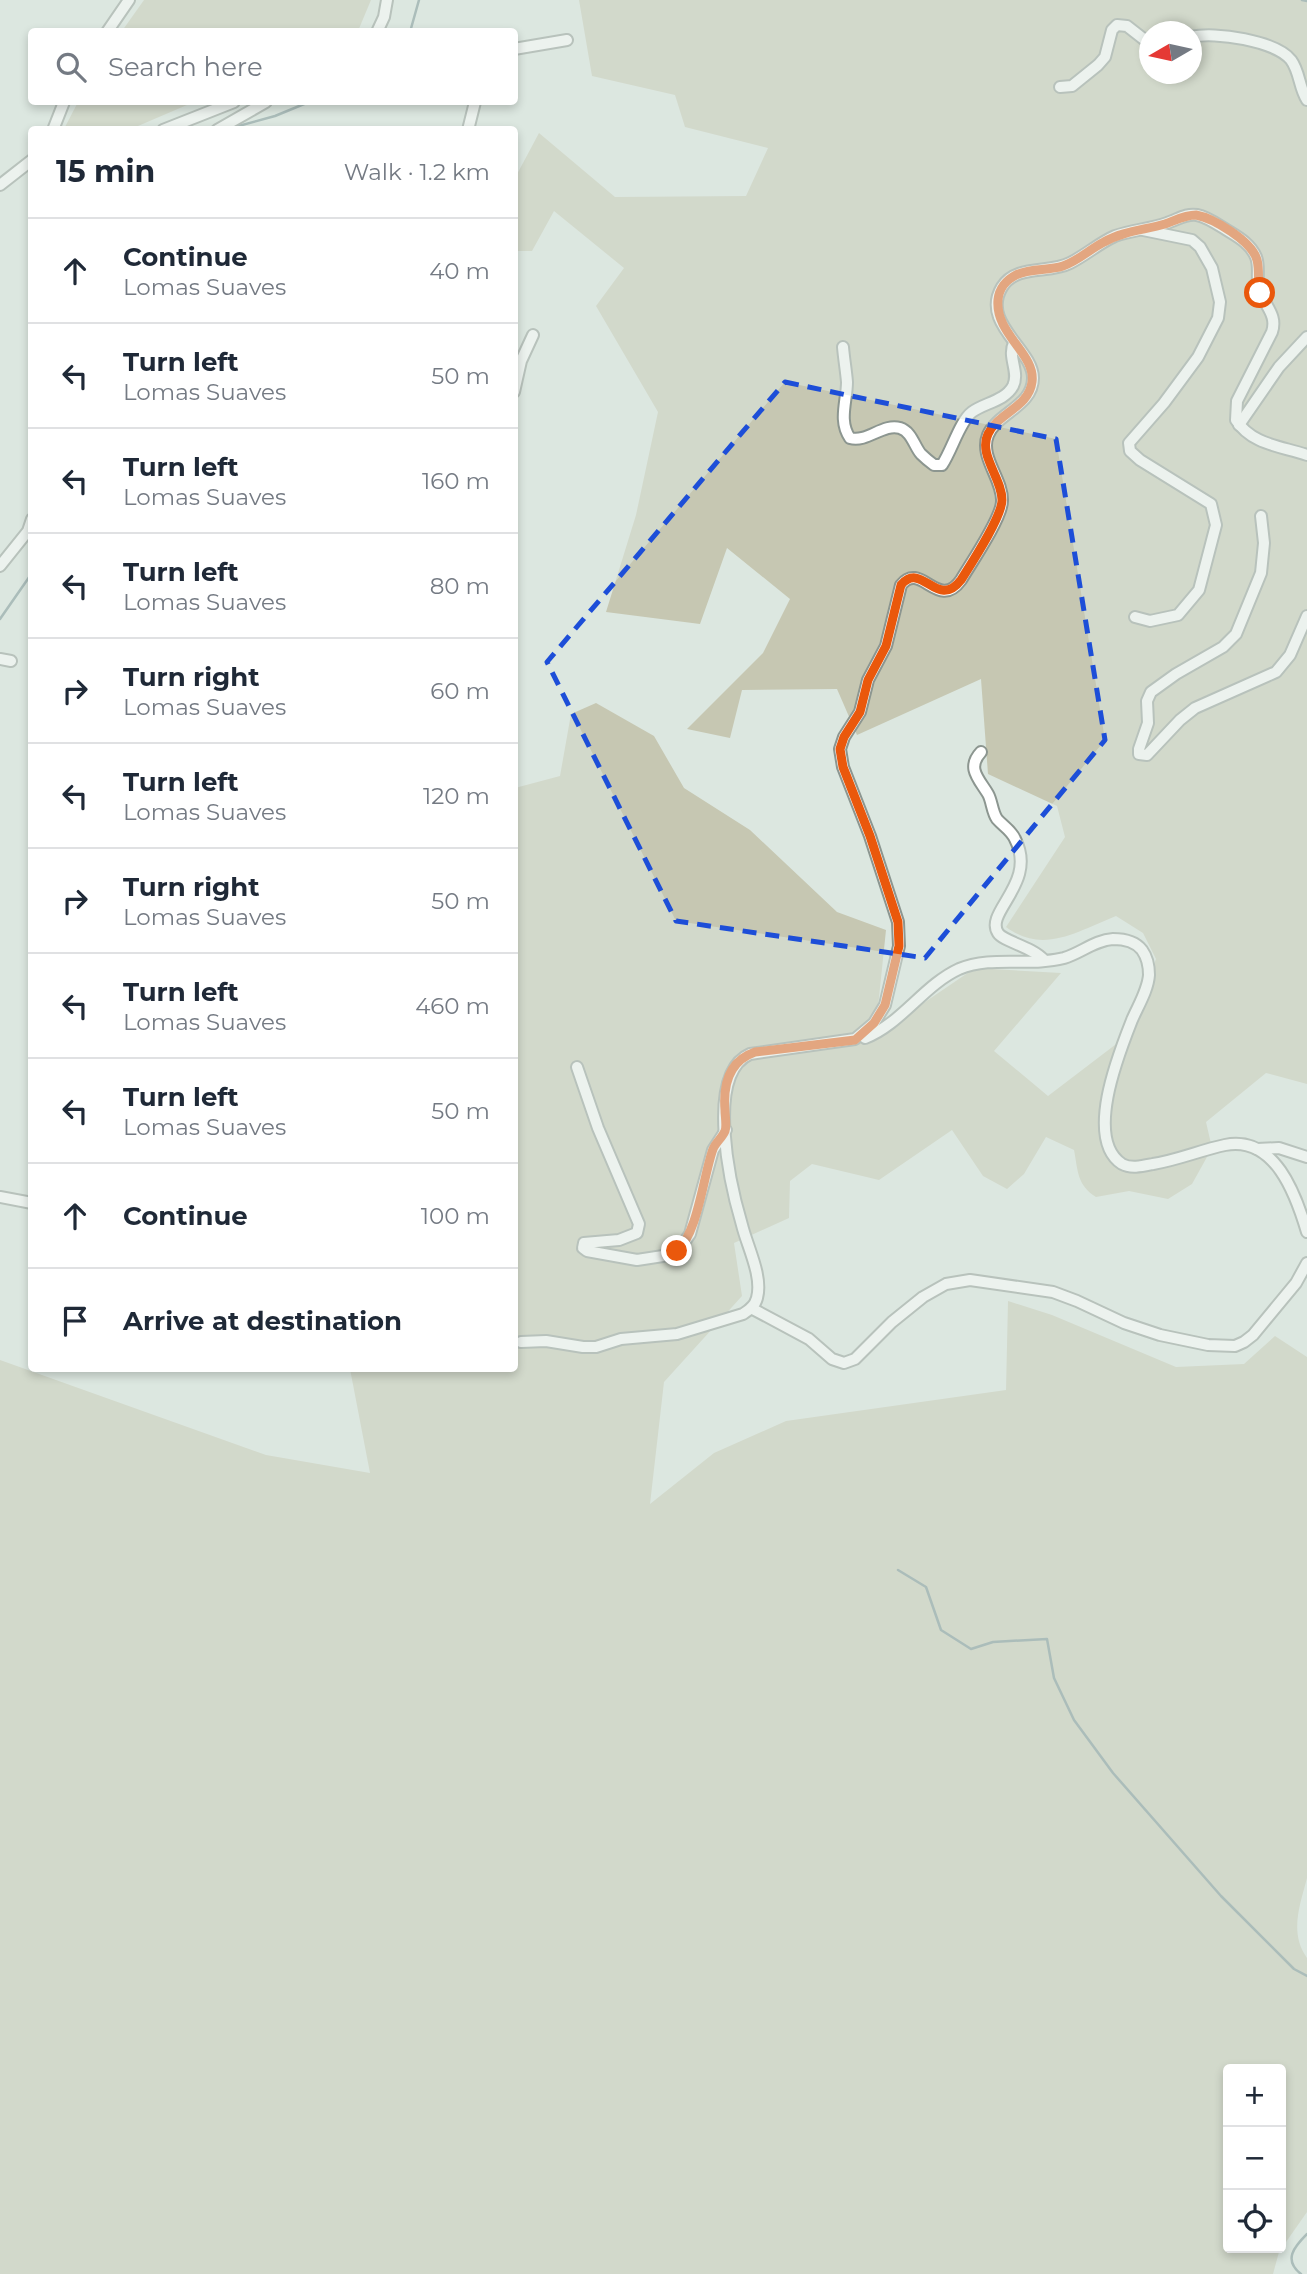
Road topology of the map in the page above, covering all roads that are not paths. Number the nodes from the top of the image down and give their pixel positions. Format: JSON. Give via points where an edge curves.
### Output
{"nodes":[{"id":1,"x":129,"y":0,"type":"edge"},
{"id":2,"x":387,"y":0,"type":"edge"},
{"id":3,"x":110,"y":28,"type":"edge"},
{"id":4,"x":379,"y":28,"type":"edge"},
{"id":5,"x":1139,"y":35,"type":"edge"},
{"id":6,"x":1202,"y":35,"type":"edge"},
{"id":7,"x":567,"y":40,"type":"dead end"},
{"id":8,"x":518,"y":48,"type":"edge"},
{"id":9,"x":1060,"y":87,"type":"dead end"},
{"id":10,"x":1307,"y":100,"type":"edge"},
{"id":11,"x":63,"y":105,"type":"edge"},
{"id":12,"x":226,"y":105,"type":"edge"},
{"id":13,"x":261,"y":105,"type":"edge"},
{"id":14,"x":474,"y":105,"type":"edge"},
{"id":15,"x":55,"y":126,"type":"edge"},
{"id":16,"x":173,"y":126,"type":"edge"},
{"id":17,"x":224,"y":126,"type":"edge"},
{"id":18,"x":469,"y":126,"type":"edge"},
{"id":19,"x":28,"y":163,"type":"edge"},
{"id":20,"x":0,"y":186,"type":"edge"},
{"id":21,"x":1140,"y":229,"type":"junction"},
{"id":22,"x":533,"y":335,"type":"dead end"},
{"id":23,"x":1307,"y":337,"type":"edge"},
{"id":24,"x":1014,"y":343,"type":"junction"},
{"id":25,"x":843,"y":347,"type":"dead end"},
{"id":26,"x":518,"y":376,"type":"edge"},
{"id":27,"x":1239,"y":425,"type":"junction"},
{"id":28,"x":1307,"y":455,"type":"edge"},
{"id":29,"x":1261,"y":516,"type":"dead end"},
{"id":30,"x":28,"y":531,"type":"edge"},
{"id":31,"x":0,"y":566,"type":"edge"},
{"id":32,"x":1307,"y":616,"type":"edge"},
{"id":33,"x":1135,"y":617,"type":"dead end"},
{"id":34,"x":981,"y":752,"type":"dead end"},
{"id":35,"x":1044,"y":960,"type":"junction"},
{"id":36,"x":855,"y":1040,"type":"junction"},
{"id":37,"x":577,"y":1067,"type":"dead end"},
{"id":38,"x":726,"y":1130,"type":"junction"},
{"id":39,"x":1257,"y":1149,"type":"junction"},
{"id":40,"x":1307,"y":1157,"type":"edge"},
{"id":41,"x":0,"y":1197,"type":"edge"},
{"id":42,"x":28,"y":1202,"type":"edge"},
{"id":43,"x":1307,"y":1232,"type":"edge"},
{"id":44,"x":1307,"y":1263,"type":"edge"},
{"id":45,"x":751,"y":1308,"type":"junction"},
{"id":46,"x":521,"y":1342,"type":"dead end"}],
"edges":[{"from":1,"to":3,"type":"street"},
{"from":2,"to":4,"type":"street"},
{"from":5,"to":9,"type":"street","via":[[1117,25],[1098,65],[1072,86]]},
{"from":6,"to":10,"type":"street","via":[[1227,35],[1281,52],[1293,63]]},
{"from":7,"to":8,"type":"street"},
{"from":11,"to":15,"type":"street"},
{"from":12,"to":16,"type":"street"},
{"from":13,"to":17,"type":"street"},
{"from":14,"to":18,"type":"street"},
{"from":19,"to":20,"type":"street"},
{"from":21,"to":24,"type":"street","via":[[1114,237],[1062,267],[1026,272],[1006,283],[1000,292],[999,310]]},
{"from":21,"to":27,"type":"street","via":[[1200,215],[1241,239],[1255,256],[1258,288],[1274,323],[1237,401]]},
{"from":21,"to":33,"type":"street","via":[[1192,240],[1200,247],[1212,268],[1220,302],[1218,318],[1198,356],[1129,443],[1130,451],[1140,460],[1211,504],[1216,524],[1199,590],[1178,615],[1150,621]]},
{"from":22,"to":26,"type":"street"},
{"from":23,"to":27,"type":"street","via":[[1279,367]]},
{"from":24,"to":25,"type":"street","via":[[1014,384],[1008,393],[962,422],[952,450],[942,465],[934,466],[899,428],[850,438],[843,420],[847,381]]},
{"from":24,"to":36,"type":"street","via":[[1033,378],[1022,401],[987,437],[986,449],[1002,495],[1000,509],[955,587],[939,591],[915,577],[901,585],[886,646],[868,680],[860,712],[841,744],[843,767],[900,932],[885,1005]]},
{"from":27,"to":28,"type":"street","via":[[1258,440]]},
{"from":29,"to":32,"type":"street","via":[[1261,573],[1236,634],[1151,692],[1139,754],[1147,755],[1180,720],[1204,703],[1276,672],[1290,655]]},
{"from":30,"to":31,"type":"street"},
{"from":34,"to":35,"type":"street","via":[[974,763],[976,778],[998,819],[1013,834],[1022,859],[1020,877],[999,912],[997,931]]},
{"from":35,"to":36,"type":"street","via":[[993,962],[959,970],[878,1031]]},
{"from":35,"to":39,"type":"street","via":[[1063,958],[1112,939],[1133,943],[1146,958],[1148,981],[1119,1058],[1104,1116],[1106,1141],[1120,1162],[1143,1166],[1232,1144]]},
{"from":36,"to":38,"type":"street","via":[[755,1052],[740,1059],[727,1082]]},
{"from":37,"to":38,"type":"street","via":[[639,1224],[634,1236],[584,1243],[587,1251],[637,1260],[663,1256],[681,1247],[690,1234],[713,1150]]},
{"from":38,"to":45,"type":"street","via":[[731,1183],[756,1276],[757,1298]]},
{"from":39,"to":40,"type":"street","via":[[1279,1148]]},
{"from":39,"to":43,"type":"street","via":[[1280,1171]]},
{"from":41,"to":42,"type":"street"},
{"from":44,"to":45,"type":"street","via":[[1253,1335],[1235,1346],[1160,1335],[1053,1292],[970,1280],[946,1284],[923,1297],[855,1359],[844,1363]]},
{"from":45,"to":46,"type":"street","via":[[687,1332],[621,1339],[596,1347]]}]}
